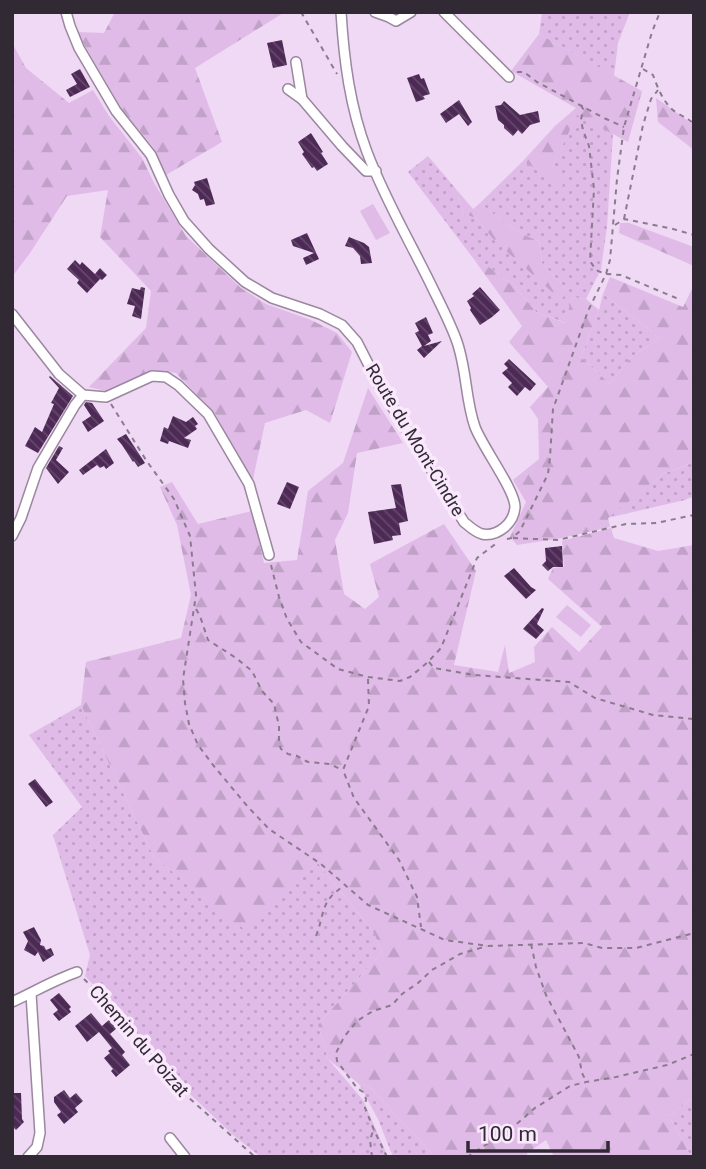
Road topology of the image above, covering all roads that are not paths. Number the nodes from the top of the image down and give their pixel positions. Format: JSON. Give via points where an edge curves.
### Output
{"nodes":[{"id":1,"x":66,"y":12,"type":"edge"},
{"id":2,"x":341,"y":12,"type":"edge"},
{"id":3,"x":375,"y":12,"type":"edge"},
{"id":4,"x":411,"y":12,"type":"edge"},
{"id":5,"x":444,"y":12,"type":"edge"},
{"id":6,"x":296,"y":62,"type":"dead end"},
{"id":7,"x":509,"y":78,"type":"road end"},
{"id":8,"x":288,"y":89,"type":"dead end"},
{"id":9,"x":302,"y":99,"type":"junction"},
{"id":10,"x":376,"y":171,"type":"junction"},
{"id":11,"x":12,"y":314,"type":"edge"},
{"id":12,"x":83,"y":395,"type":"junction"},
{"id":13,"x":12,"y":536,"type":"edge"},
{"id":14,"x":269,"y":555,"type":"road end"},
{"id":15,"x":77,"y":972,"type":"road end"},
{"id":16,"x":31,"y":994,"type":"junction"},
{"id":17,"x":12,"y":1002,"type":"edge"},
{"id":18,"x":170,"y":1138,"type":"dead end"},
{"id":19,"x":29,"y":1157,"type":"edge"},
{"id":20,"x":185,"y":1157,"type":"edge"}],
"edges":[{"from":1,"to":10,"type":"street","name":"Route du Mont-Cindre","via":[[79,48],[116,111],[151,155],[184,221],[245,282],[272,298],[342,325],[357,342],[464,522],[483,534],[493,534],[510,522],[515,509],[513,495],[475,426],[456,337]]},
{"from":2,"to":10,"type":"street","name":"Route du Mont-Cindre","via":[[350,96]]},
{"from":3,"to":4,"type":"street","via":[[396,21]]},
{"from":5,"to":7,"type":"street"},
{"from":6,"to":9,"type":"street"},
{"from":8,"to":9,"type":"street"},
{"from":9,"to":10,"type":"street","via":[[366,171]]},
{"from":11,"to":12,"type":"street","via":[[59,374]]},
{"from":12,"to":13,"type":"street","via":[[38,468]]},
{"from":12,"to":14,"type":"street","via":[[106,397],[152,376],[166,377],[178,385],[208,414],[249,484]]},
{"from":15,"to":16,"type":"street","name":"Chemin du Poizat"},
{"from":16,"to":17,"type":"street","name":"Chemin du Poizat"},
{"from":16,"to":19,"type":"street","via":[[40,1133]]},
{"from":18,"to":20,"type":"street"}]}
